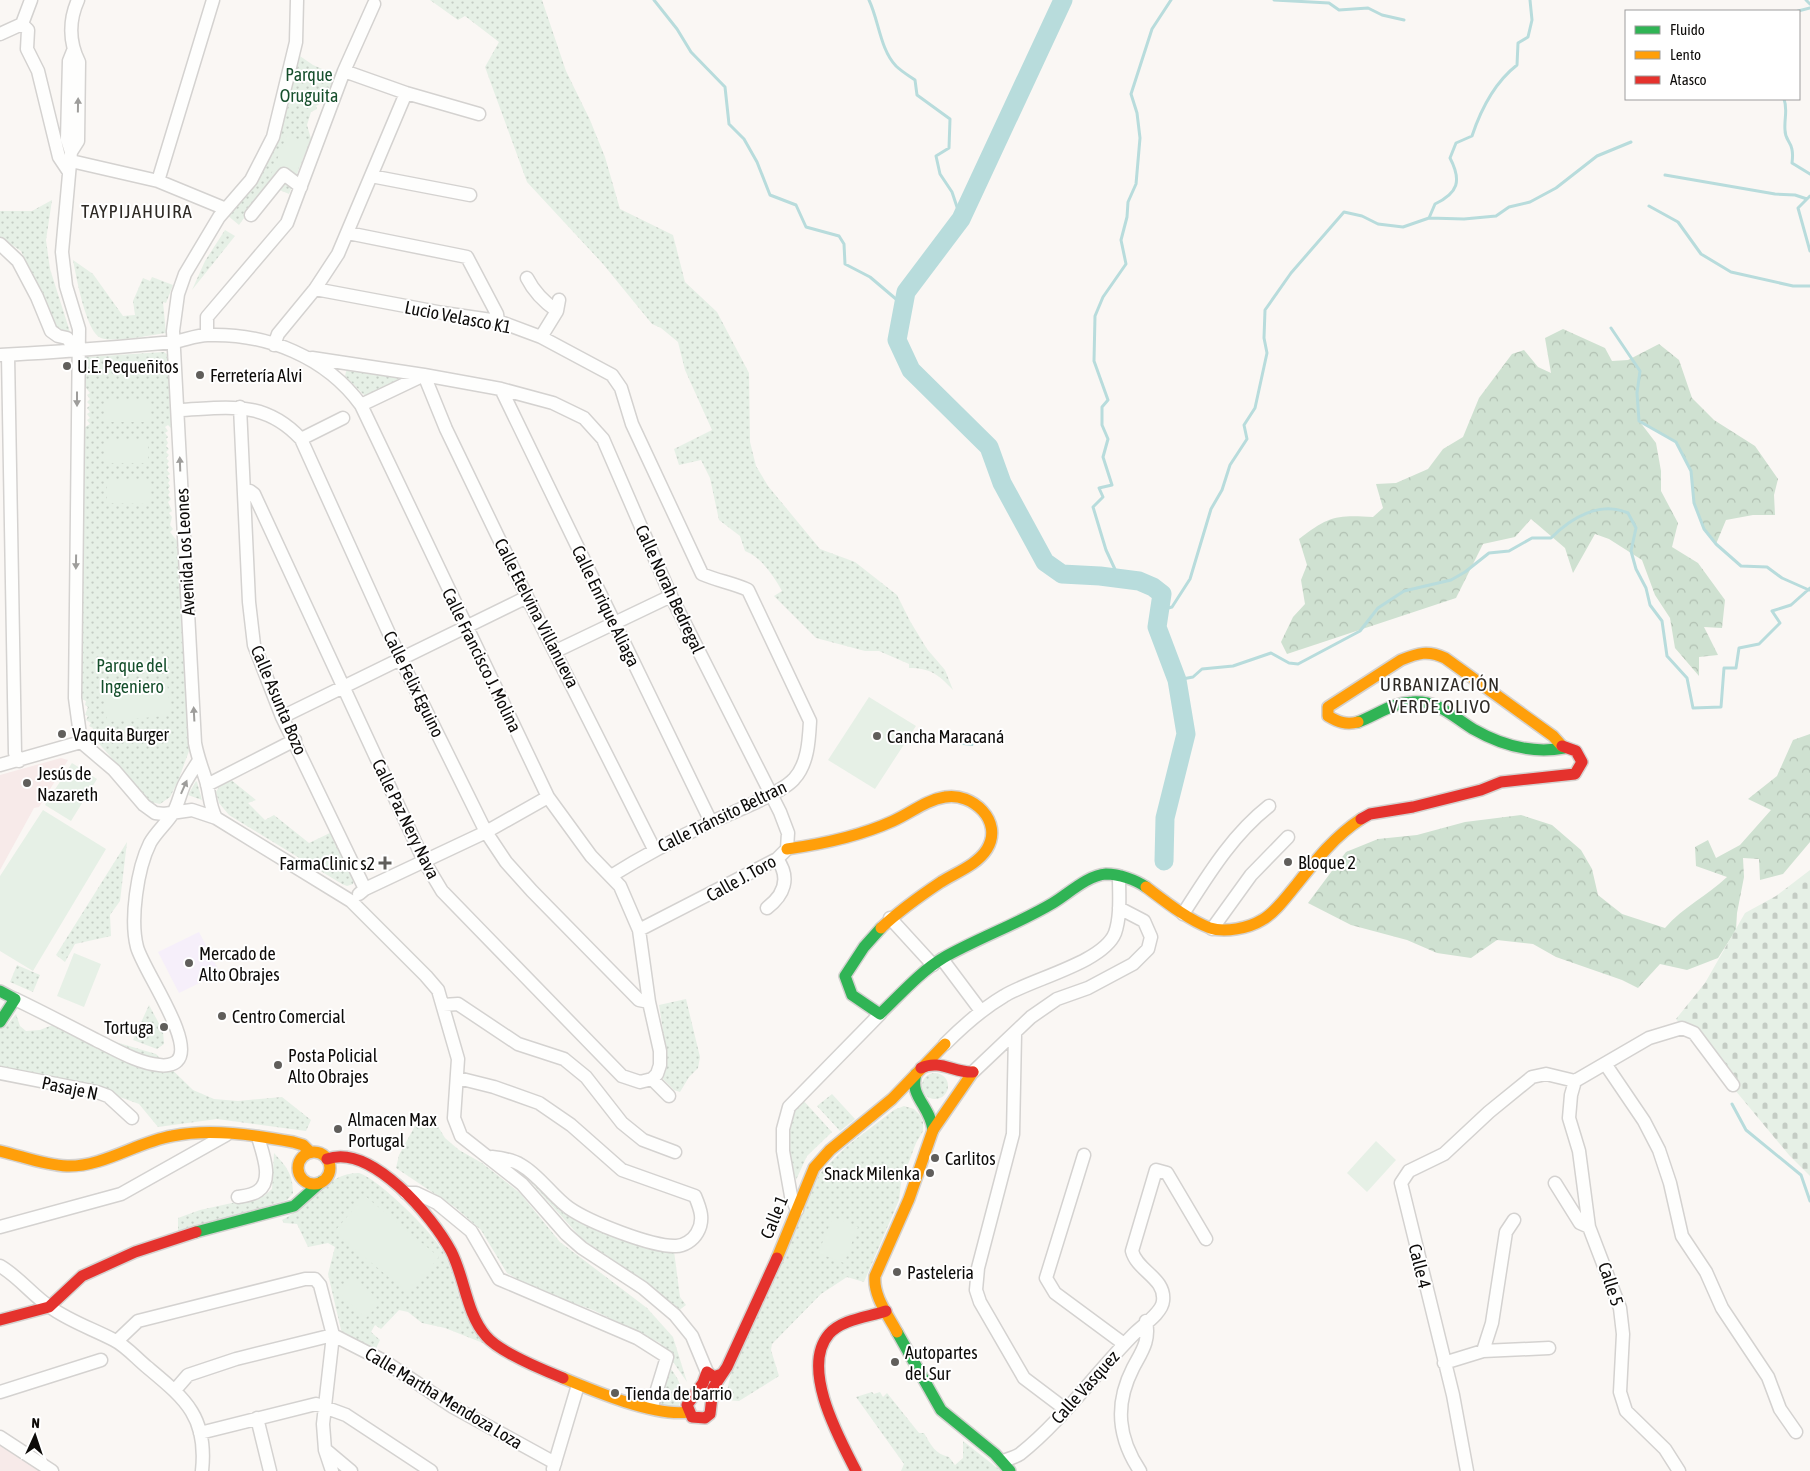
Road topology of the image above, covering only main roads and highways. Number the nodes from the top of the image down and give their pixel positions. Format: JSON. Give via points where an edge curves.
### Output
{"nodes":[{"id":1,"x":1564,"y":748,"type":"junction"},
{"id":2,"x":787,"y":849,"type":"road end"},
{"id":3,"x":0,"y":991,"type":"edge"},
{"id":4,"x":0,"y":1022,"type":"edge"},
{"id":5,"x":950,"y":1068,"type":"junction"},
{"id":6,"x":918,"y":1071,"type":"junction"},
{"id":7,"x":958,"y":1091,"type":"junction"},
{"id":8,"x":892,"y":1099,"type":"junction"},
{"id":9,"x":923,"y":1104,"type":"junction"},
{"id":10,"x":950,"y":1104,"type":"junction"},
{"id":11,"x":934,"y":1130,"type":"junction"},
{"id":12,"x":274,"y":1140,"type":"junction"},
{"id":13,"x":0,"y":1152,"type":"edge"},
{"id":14,"x":310,"y":1152,"type":"junction"},
{"id":15,"x":327,"y":1159,"type":"junction"},
{"id":16,"x":372,"y":1168,"type":"junction"},
{"id":17,"x":299,"y":1172,"type":"junction"},
{"id":18,"x":329,"y":1173,"type":"junction"},
{"id":19,"x":321,"y":1182,"type":"junction"},
{"id":20,"x":286,"y":1209,"type":"junction"},
{"id":21,"x":886,"y":1311,"type":"junction"},
{"id":22,"x":0,"y":1320,"type":"edge"},
{"id":23,"x":724,"y":1370,"type":"junction"},
{"id":24,"x":695,"y":1396,"type":"junction"},
{"id":25,"x":711,"y":1402,"type":"junction"},
{"id":26,"x":688,"y":1412,"type":"junction"},
{"id":27,"x":1006,"y":1466,"type":"edge"},
{"id":28,"x":856,"y":1471,"type":"edge"}],
"edges":[{"from":1,"to":1,"type":"main road","via":[[1551,752],[1508,744],[1473,728],[1434,704],[1397,705],[1364,721],[1349,724],[1328,716],[1328,707],[1404,659],[1421,652],[1433,652],[1553,736]]},
{"from":1,"to":2,"type":"main road","via":[[1576,751],[1582,762],[1575,774],[1501,782],[1481,790],[1370,814],[1348,828],[1323,852],[1263,920],[1237,930],[1212,928],[1183,914],[1139,882],[1107,874],[1097,876],[1052,904],[937,962],[880,1014],[855,1000],[846,985],[845,976],[852,961],[890,918],[981,857],[991,840],[985,810],[969,799],[951,796],[893,821],[828,843]]},
{"from":3,"to":4,"type":"main road","via":[[15,999]]},
{"from":5,"to":6,"type":"main road","via":[[933,1062]]},
{"from":5,"to":6,"type":"main road","name":"Calle 1","via":[[944,1056],[945,1044]]},
{"from":5,"to":7,"type":"main road","via":[[957,1077]]},
{"from":5,"to":7,"type":"main road","via":[[964,1074],[973,1072]]},
{"from":6,"to":8,"type":"main road","name":"Calle 1"},
{"from":6,"to":9,"type":"main road","via":[[913,1089]]},
{"from":7,"to":10,"type":"main road"},
{"from":8,"to":9,"type":"main road","via":[[901,1097]]},
{"from":8,"to":23,"type":"main road","name":"Calle 1","via":[[819,1161],[809,1176],[791,1227]]},
{"from":9,"to":10,"type":"main road","via":[[933,1108]]},
{"from":9,"to":11,"type":"main road"},
{"from":10,"to":11,"type":"main road"},
{"from":11,"to":21,"type":"main road","via":[[875,1276],[876,1293]]},
{"from":12,"to":13,"type":"main road","via":[[234,1133],[202,1132],[160,1138],[87,1163],[68,1166]]},
{"from":12,"to":14,"type":"main road","via":[[299,1144]]},
{"from":12,"to":17,"type":"main road"},
{"from":14,"to":15,"type":"main road","via":[[320,1153]]},
{"from":14,"to":17,"type":"main road","via":[[301,1158]]},
{"from":15,"to":16,"type":"main road","via":[[347,1156]]},
{"from":15,"to":18,"type":"main road"},
{"from":16,"to":18,"type":"main road","via":[[353,1167]]},
{"from":16,"to":26,"type":"main road","via":[[406,1193],[438,1231],[452,1255],[481,1329],[491,1342],[578,1385],[674,1414]]},
{"from":17,"to":19,"type":"main road","via":[[310,1183]]},
{"from":17,"to":20,"type":"main road","via":[[299,1189]]},
{"from":18,"to":19,"type":"main road"},
{"from":19,"to":20,"type":"main road","via":[[294,1206]]},
{"from":20,"to":22,"type":"main road","via":[[183,1235],[107,1262],[82,1276],[49,1307]]},
{"from":21,"to":27,"type":"main road","via":[[941,1410]]},
{"from":21,"to":28,"type":"main road","via":[[843,1326],[829,1334],[820,1348],[818,1364],[829,1412],[836,1434]]},
{"from":23,"to":24,"type":"main road","via":[[714,1377],[708,1372],[704,1385]]},
{"from":23,"to":25,"type":"main road","name":"Calle 1","via":[[713,1388]]},
{"from":24,"to":25,"type":"main road","via":[[707,1397]]},
{"from":24,"to":26,"type":"main road","via":[[688,1405]]},
{"from":25,"to":26,"type":"main road","via":[[710,1414],[705,1418],[692,1417]]}]}
